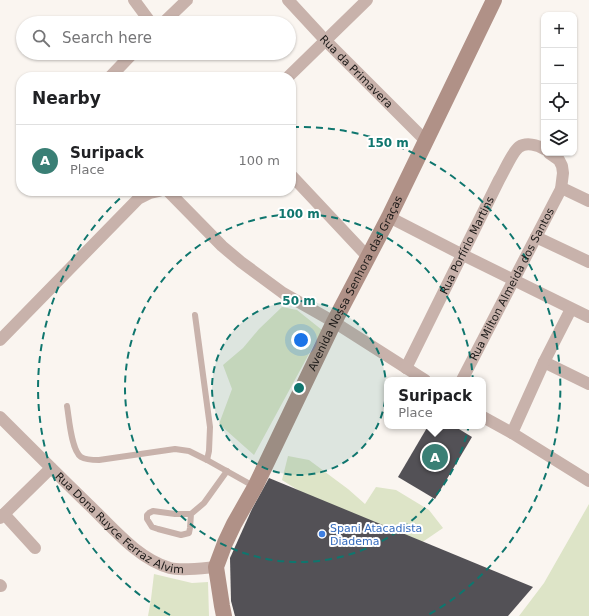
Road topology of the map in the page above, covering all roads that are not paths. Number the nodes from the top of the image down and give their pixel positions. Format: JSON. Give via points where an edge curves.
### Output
{"nodes":[{"id":1,"x":134,"y":0,"type":"edge"},
{"id":2,"x":188,"y":0,"type":"edge"},
{"id":3,"x":288,"y":0,"type":"edge"},
{"id":4,"x":367,"y":0,"type":"edge"},
{"id":5,"x":494,"y":0,"type":"edge"},
{"id":6,"x":146,"y":16,"type":"edge"},
{"id":7,"x":171,"y":16,"type":"edge"},
{"id":8,"x":325,"y":40,"type":"junction"},
{"id":9,"x":126,"y":60,"type":"edge"},
{"id":10,"x":115,"y":72,"type":"edge"},
{"id":11,"x":293,"y":72,"type":"edge"},
{"id":12,"x":426,"y":141,"type":"junction"},
{"id":13,"x":541,"y":148,"type":"edge"},
{"id":14,"x":554,"y":156,"type":"edge"},
{"id":15,"x":296,"y":180,"type":"edge"},
{"id":16,"x":561,"y":189,"type":"junction"},
{"id":17,"x":144,"y":196,"type":"edge"},
{"id":18,"x":173,"y":196,"type":"edge"},
{"id":19,"x":589,"y":201,"type":"edge"},
{"id":20,"x":389,"y":217,"type":"junction"},
{"id":21,"x":536,"y":236,"type":"junction"},
{"id":22,"x":368,"y":256,"type":"junction"},
{"id":23,"x":463,"y":256,"type":"junction"},
{"id":24,"x":589,"y":262,"type":"edge"},
{"id":25,"x":514,"y":281,"type":"junction"},
{"id":26,"x":571,"y":309,"type":"junction"},
{"id":27,"x":195,"y":315,"type":"dead end"},
{"id":28,"x":589,"y":318,"type":"edge"},
{"id":29,"x":334,"y":322,"type":"junction"},
{"id":30,"x":0,"y":340,"type":"edge"},
{"id":31,"x":544,"y":362,"type":"junction"},
{"id":32,"x":406,"y":368,"type":"junction"},
{"id":33,"x":420,"y":377,"type":"edge"},
{"id":34,"x":464,"y":377,"type":"edge"},
{"id":35,"x":589,"y":384,"type":"edge"},
{"id":36,"x":67,"y":406,"type":"dead end"},
{"id":37,"x":0,"y":417,"type":"edge"},
{"id":38,"x":486,"y":419,"type":"edge"},
{"id":39,"x":512,"y":433,"type":"junction"},
{"id":40,"x":207,"y":460,"type":"junction"},
{"id":41,"x":51,"y":468,"type":"junction"},
{"id":42,"x":226,"y":471,"type":"junction"},
{"id":43,"x":589,"y":481,"type":"edge"},
{"id":44,"x":255,"y":487,"type":"junction"},
{"id":45,"x":191,"y":514,"type":"junction"},
{"id":46,"x":2,"y":516,"type":"edge"},
{"id":47,"x":35,"y":548,"type":"dead end"},
{"id":48,"x":216,"y":567,"type":"junction"},
{"id":49,"x":224,"y":616,"type":"edge"}],
"edges":[{"from":1,"to":6,"type":"street"},
{"from":2,"to":7,"type":"street"},
{"from":3,"to":8,"type":"street","name":"Rua da Primavera"},
{"from":4,"to":8,"type":"street"},
{"from":5,"to":12,"type":"main road","name":"Avenida Nossa Senhora das Graças"},
{"from":8,"to":11,"type":"street"},
{"from":8,"to":12,"type":"street","name":"Rua da Primavera"},
{"from":9,"to":10,"type":"street"},
{"from":12,"to":20,"type":"main road","name":"Avenida Nossa Senhora das Graças"},
{"from":13,"to":23,"type":"street","name":"Rua Porfírio Martins","via":[[526,145],[514,153]]},
{"from":14,"to":16,"type":"street","via":[[562,166]]},
{"from":15,"to":22,"type":"street"},
{"from":16,"to":19,"type":"street"},
{"from":16,"to":21,"type":"street","name":"Rua Milton Almeida dos Santos"},
{"from":17,"to":30,"type":"street","via":[[138,199]]},
{"from":18,"to":29,"type":"street","via":[[241,262],[283,293]]},
{"from":20,"to":22,"type":"main road","name":"Avenida Nossa Senhora das Graças"},
{"from":20,"to":23,"type":"street"},
{"from":21,"to":24,"type":"street"},
{"from":21,"to":25,"type":"street","name":"Rua Milton Almeida dos Santos"},
{"from":22,"to":29,"type":"main road","name":"Avenida Nossa Senhora das Graças"},
{"from":23,"to":25,"type":"street"},
{"from":23,"to":32,"type":"street","name":"Rua Porfírio Martins"},
{"from":25,"to":26,"type":"street"},
{"from":25,"to":34,"type":"street","name":"Rua Milton Almeida dos Santos"},
{"from":26,"to":28,"type":"street"},
{"from":26,"to":31,"type":"street"},
{"from":27,"to":40,"type":"lane","via":[[210,427]]},
{"from":29,"to":32,"type":"street"},
{"from":29,"to":44,"type":"main road","name":"Avenida Nossa Senhora das Graças"},
{"from":31,"to":35,"type":"street"},
{"from":31,"to":39,"type":"street"},
{"from":32,"to":33,"type":"street"},
{"from":36,"to":40,"type":"lane","via":[[74,446],[80,457],[99,460],[175,449],[190,451]]},
{"from":37,"to":41,"type":"street","name":"Rua Dona Ruyce Ferraz Alvim"},
{"from":38,"to":39,"type":"street"},
{"from":39,"to":43,"type":"street"},
{"from":40,"to":42,"type":"lane"},
{"from":41,"to":46,"type":"street"},
{"from":41,"to":48,"type":"street","name":"Rua Dona Ruyce Ferraz Alvim","via":[[132,547],[151,560],[172,568]]},
{"from":42,"to":44,"type":"lane"},
{"from":42,"to":45,"type":"lane","via":[[204,503]]},
{"from":44,"to":48,"type":"main road","name":"Avenida Nossa Senhora das Graças","via":[[234,524]]},
{"from":45,"to":45,"type":"lane","via":[[153,512],[147,515],[147,519],[152,527],[158,530],[181,535],[189,533]]},
{"from":46,"to":47,"type":"street"},
{"from":48,"to":49,"type":"main road"}]}
